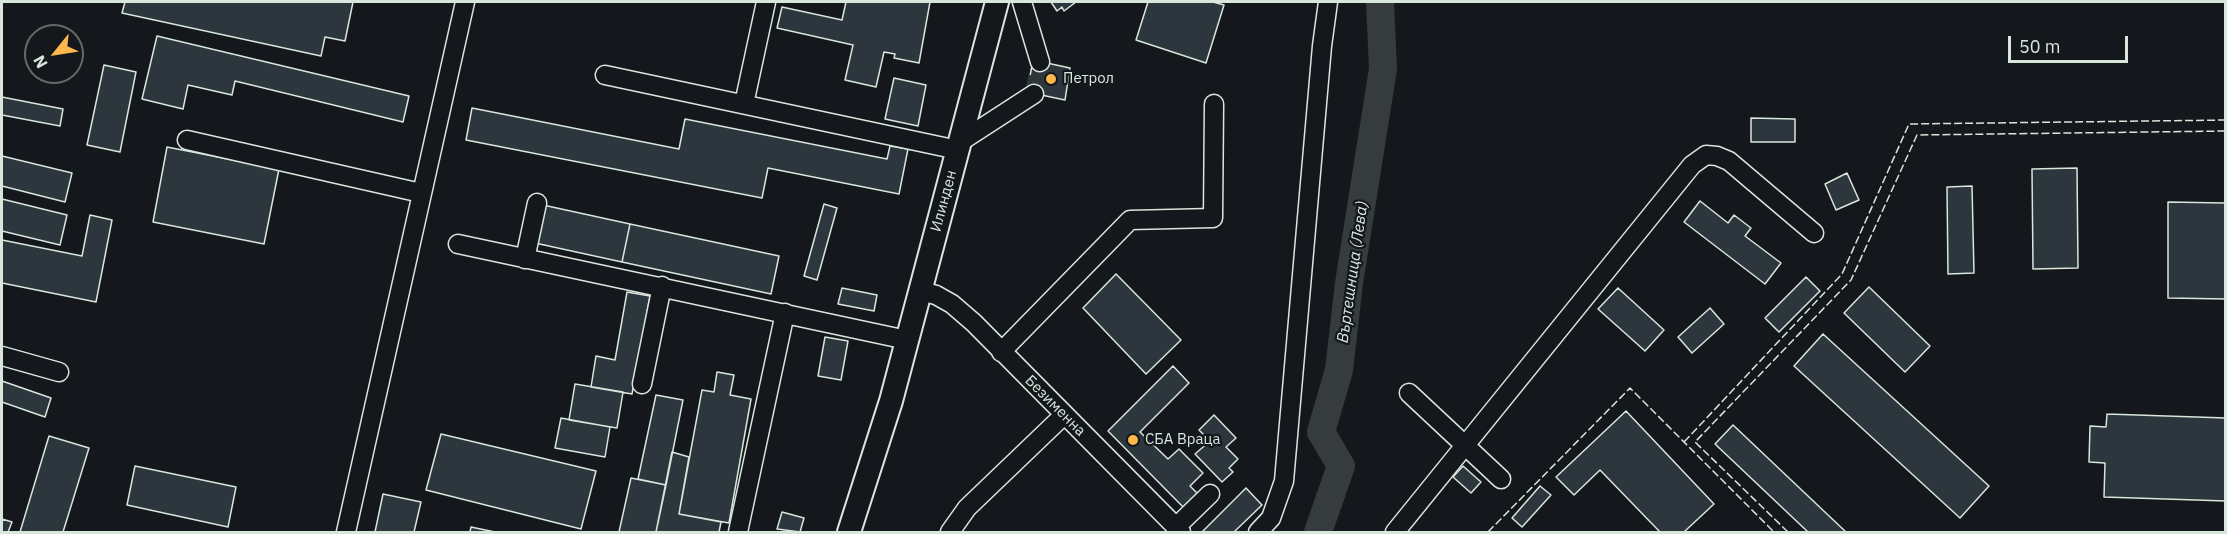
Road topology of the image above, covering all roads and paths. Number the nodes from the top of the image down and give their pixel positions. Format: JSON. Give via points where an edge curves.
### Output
{"nodes":[{"id":1,"x":465,"y":2,"type":"edge"},
{"id":2,"x":766,"y":2,"type":"edge"},
{"id":3,"x":990,"y":2,"type":"edge"},
{"id":4,"x":998,"y":2,"type":"edge"},
{"id":5,"x":1022,"y":2,"type":"edge"},
{"id":6,"x":1328,"y":2,"type":"edge"},
{"id":7,"x":990,"y":32,"type":"junction"},
{"id":8,"x":1040,"y":62,"type":"tunnel mouth"},
{"id":9,"x":605,"y":75,"type":"dead end"},
{"id":10,"x":1034,"y":94,"type":"tunnel mouth"},
{"id":11,"x":744,"y":104,"type":"junction"},
{"id":12,"x":1214,"y":104,"type":"dead end"},
{"id":13,"x":187,"y":140,"type":"dead end"},
{"id":14,"x":959,"y":146,"type":"junction"},
{"id":15,"x":421,"y":194,"type":"junction"},
{"id":16,"x":537,"y":203,"type":"dead end"},
{"id":17,"x":1814,"y":233,"type":"dead end"},
{"id":18,"x":458,"y":244,"type":"dead end"},
{"id":19,"x":525,"y":259,"type":"junction"},
{"id":20,"x":662,"y":286,"type":"junction"},
{"id":21,"x":921,"y":291,"type":"junction"},
{"id":22,"x":784,"y":313,"type":"junction"},
{"id":23,"x":907,"y":340,"type":"junction"},
{"id":24,"x":1001,"y":352,"type":"junction"},
{"id":25,"x":2,"y":356,"type":"edge"},
{"id":26,"x":59,"y":372,"type":"dead end"},
{"id":27,"x":642,"y":384,"type":"dead end"},
{"id":28,"x":1409,"y":393,"type":"dead end"},
{"id":29,"x":891,"y":401,"type":"junction"},
{"id":30,"x":1064,"y":415,"type":"junction"},
{"id":31,"x":1466,"y":445,"type":"junction"},
{"id":32,"x":1502,"y":479,"type":"dead end"},
{"id":33,"x":1210,"y":494,"type":"dead end"},
{"id":34,"x":1179,"y":530,"type":"edge"},
{"id":35,"x":346,"y":532,"type":"edge"},
{"id":36,"x":738,"y":532,"type":"edge"},
{"id":37,"x":849,"y":532,"type":"edge"},
{"id":38,"x":865,"y":532,"type":"edge"},
{"id":39,"x":950,"y":532,"type":"edge"},
{"id":40,"x":1258,"y":532,"type":"edge"},
{"id":41,"x":1395,"y":532,"type":"edge"}],
"edges":[{"from":1,"to":15,"type":"street"},
{"from":2,"to":11,"type":"street"},
{"from":3,"to":7,"type":"main road"},
{"from":4,"to":7,"type":"main road","name":"Илинден"},
{"from":5,"to":8,"type":"street"},
{"from":6,"to":40,"type":"street","via":[[1284,481],[1271,518]]},
{"from":7,"to":14,"type":"main road","name":"Илинден"},
{"from":9,"to":11,"type":"street"},
{"from":10,"to":14,"type":"street"},
{"from":11,"to":14,"type":"street"},
{"from":12,"to":24,"type":"street","via":[[1214,218],[1130,220]]},
{"from":13,"to":15,"type":"street"},
{"from":14,"to":21,"type":"main road","name":"Илинден"},
{"from":15,"to":35,"type":"street"},
{"from":16,"to":19,"type":"street"},
{"from":17,"to":31,"type":"street","via":[[1729,161],[1706,155],[1680,177]]},
{"from":18,"to":19,"type":"street"},
{"from":19,"to":20,"type":"street"},
{"from":20,"to":22,"type":"street"},
{"from":20,"to":27,"type":"street"},
{"from":21,"to":23,"type":"main road","name":"Илинден"},
{"from":21,"to":24,"type":"street","name":"Безименна","via":[[952,304]]},
{"from":22,"to":23,"type":"street"},
{"from":22,"to":36,"type":"street"},
{"from":23,"to":29,"type":"main road","name":"Илинден"},
{"from":24,"to":30,"type":"street","name":"Безименна"},
{"from":25,"to":26,"type":"street"},
{"from":28,"to":31,"type":"street"},
{"from":29,"to":37,"type":"main road","name":"Илинден"},
{"from":29,"to":38,"type":"main road","name":"Илинден"},
{"from":30,"to":34,"type":"street","name":"Безименна"},
{"from":30,"to":39,"type":"street","via":[[967,508]]},
{"from":31,"to":32,"type":"street"},
{"from":31,"to":41,"type":"street"},
{"from":33,"to":34,"type":"street"}]}
